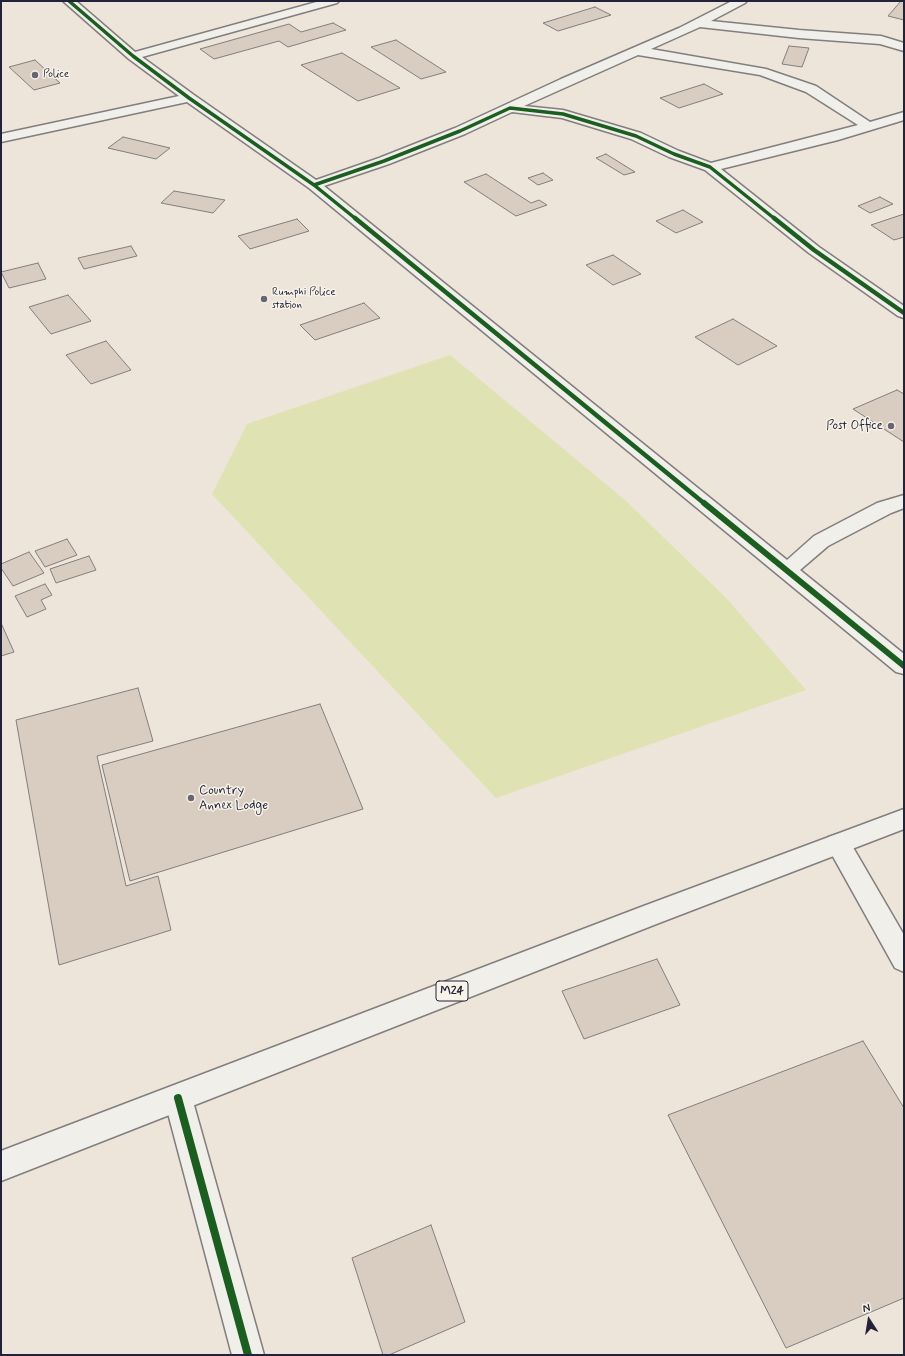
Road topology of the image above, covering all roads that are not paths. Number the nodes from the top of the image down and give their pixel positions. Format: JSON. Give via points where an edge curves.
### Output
{"nodes":[{"id":1,"x":70,"y":1,"type":"edge"},
{"id":2,"x":333,"y":1,"type":"edge"},
{"id":3,"x":741,"y":1,"type":"edge"},
{"id":4,"x":698,"y":23,"type":"junction"},
{"id":5,"x":904,"y":47,"type":"edge"},
{"id":6,"x":638,"y":51,"type":"junction"},
{"id":7,"x":133,"y":56,"type":"junction"},
{"id":8,"x":189,"y":98,"type":"junction"},
{"id":9,"x":510,"y":108,"type":"junction"},
{"id":10,"x":904,"y":116,"type":"edge"},
{"id":11,"x":868,"y":126,"type":"junction"},
{"id":12,"x":1,"y":138,"type":"edge"},
{"id":13,"x":710,"y":167,"type":"junction"},
{"id":14,"x":314,"y":186,"type":"junction"},
{"id":15,"x":904,"y":313,"type":"edge"},
{"id":16,"x":904,"y":501,"type":"edge"},
{"id":17,"x":787,"y":571,"type":"junction"},
{"id":18,"x":904,"y":666,"type":"edge"},
{"id":19,"x":904,"y":819,"type":"edge"},
{"id":20,"x":838,"y":844,"type":"junction"},
{"id":21,"x":904,"y":960,"type":"edge"},
{"id":22,"x":178,"y":1098,"type":"junction"},
{"id":23,"x":1,"y":1166,"type":"edge"},
{"id":24,"x":248,"y":1355,"type":"edge"}],
"edges":[{"from":1,"to":7,"type":"street"},
{"from":2,"to":7,"type":"street"},
{"from":3,"to":4,"type":"street"},
{"from":4,"to":5,"type":"street","via":[[882,40]]},
{"from":4,"to":6,"type":"street"},
{"from":6,"to":9,"type":"street"},
{"from":6,"to":11,"type":"street","via":[[762,72],[811,89]]},
{"from":7,"to":8,"type":"street"},
{"from":8,"to":12,"type":"street"},
{"from":8,"to":14,"type":"street"},
{"from":9,"to":13,"type":"street","via":[[563,114],[605,126]]},
{"from":9,"to":14,"type":"street","via":[[460,131]]},
{"from":10,"to":11,"type":"street"},
{"from":11,"to":13,"type":"street"},
{"from":13,"to":15,"type":"street","via":[[814,250]]},
{"from":14,"to":17,"type":"street"},
{"from":16,"to":17,"type":"street","via":[[884,508],[821,541]]},
{"from":17,"to":18,"type":"street"},
{"from":19,"to":20,"type":"street","number":"M24"},
{"from":20,"to":21,"type":"street"},
{"from":20,"to":22,"type":"street","number":"M24","via":[[650,914]]},
{"from":22,"to":23,"type":"street","number":"M24"},
{"from":22,"to":24,"type":"street"}]}
